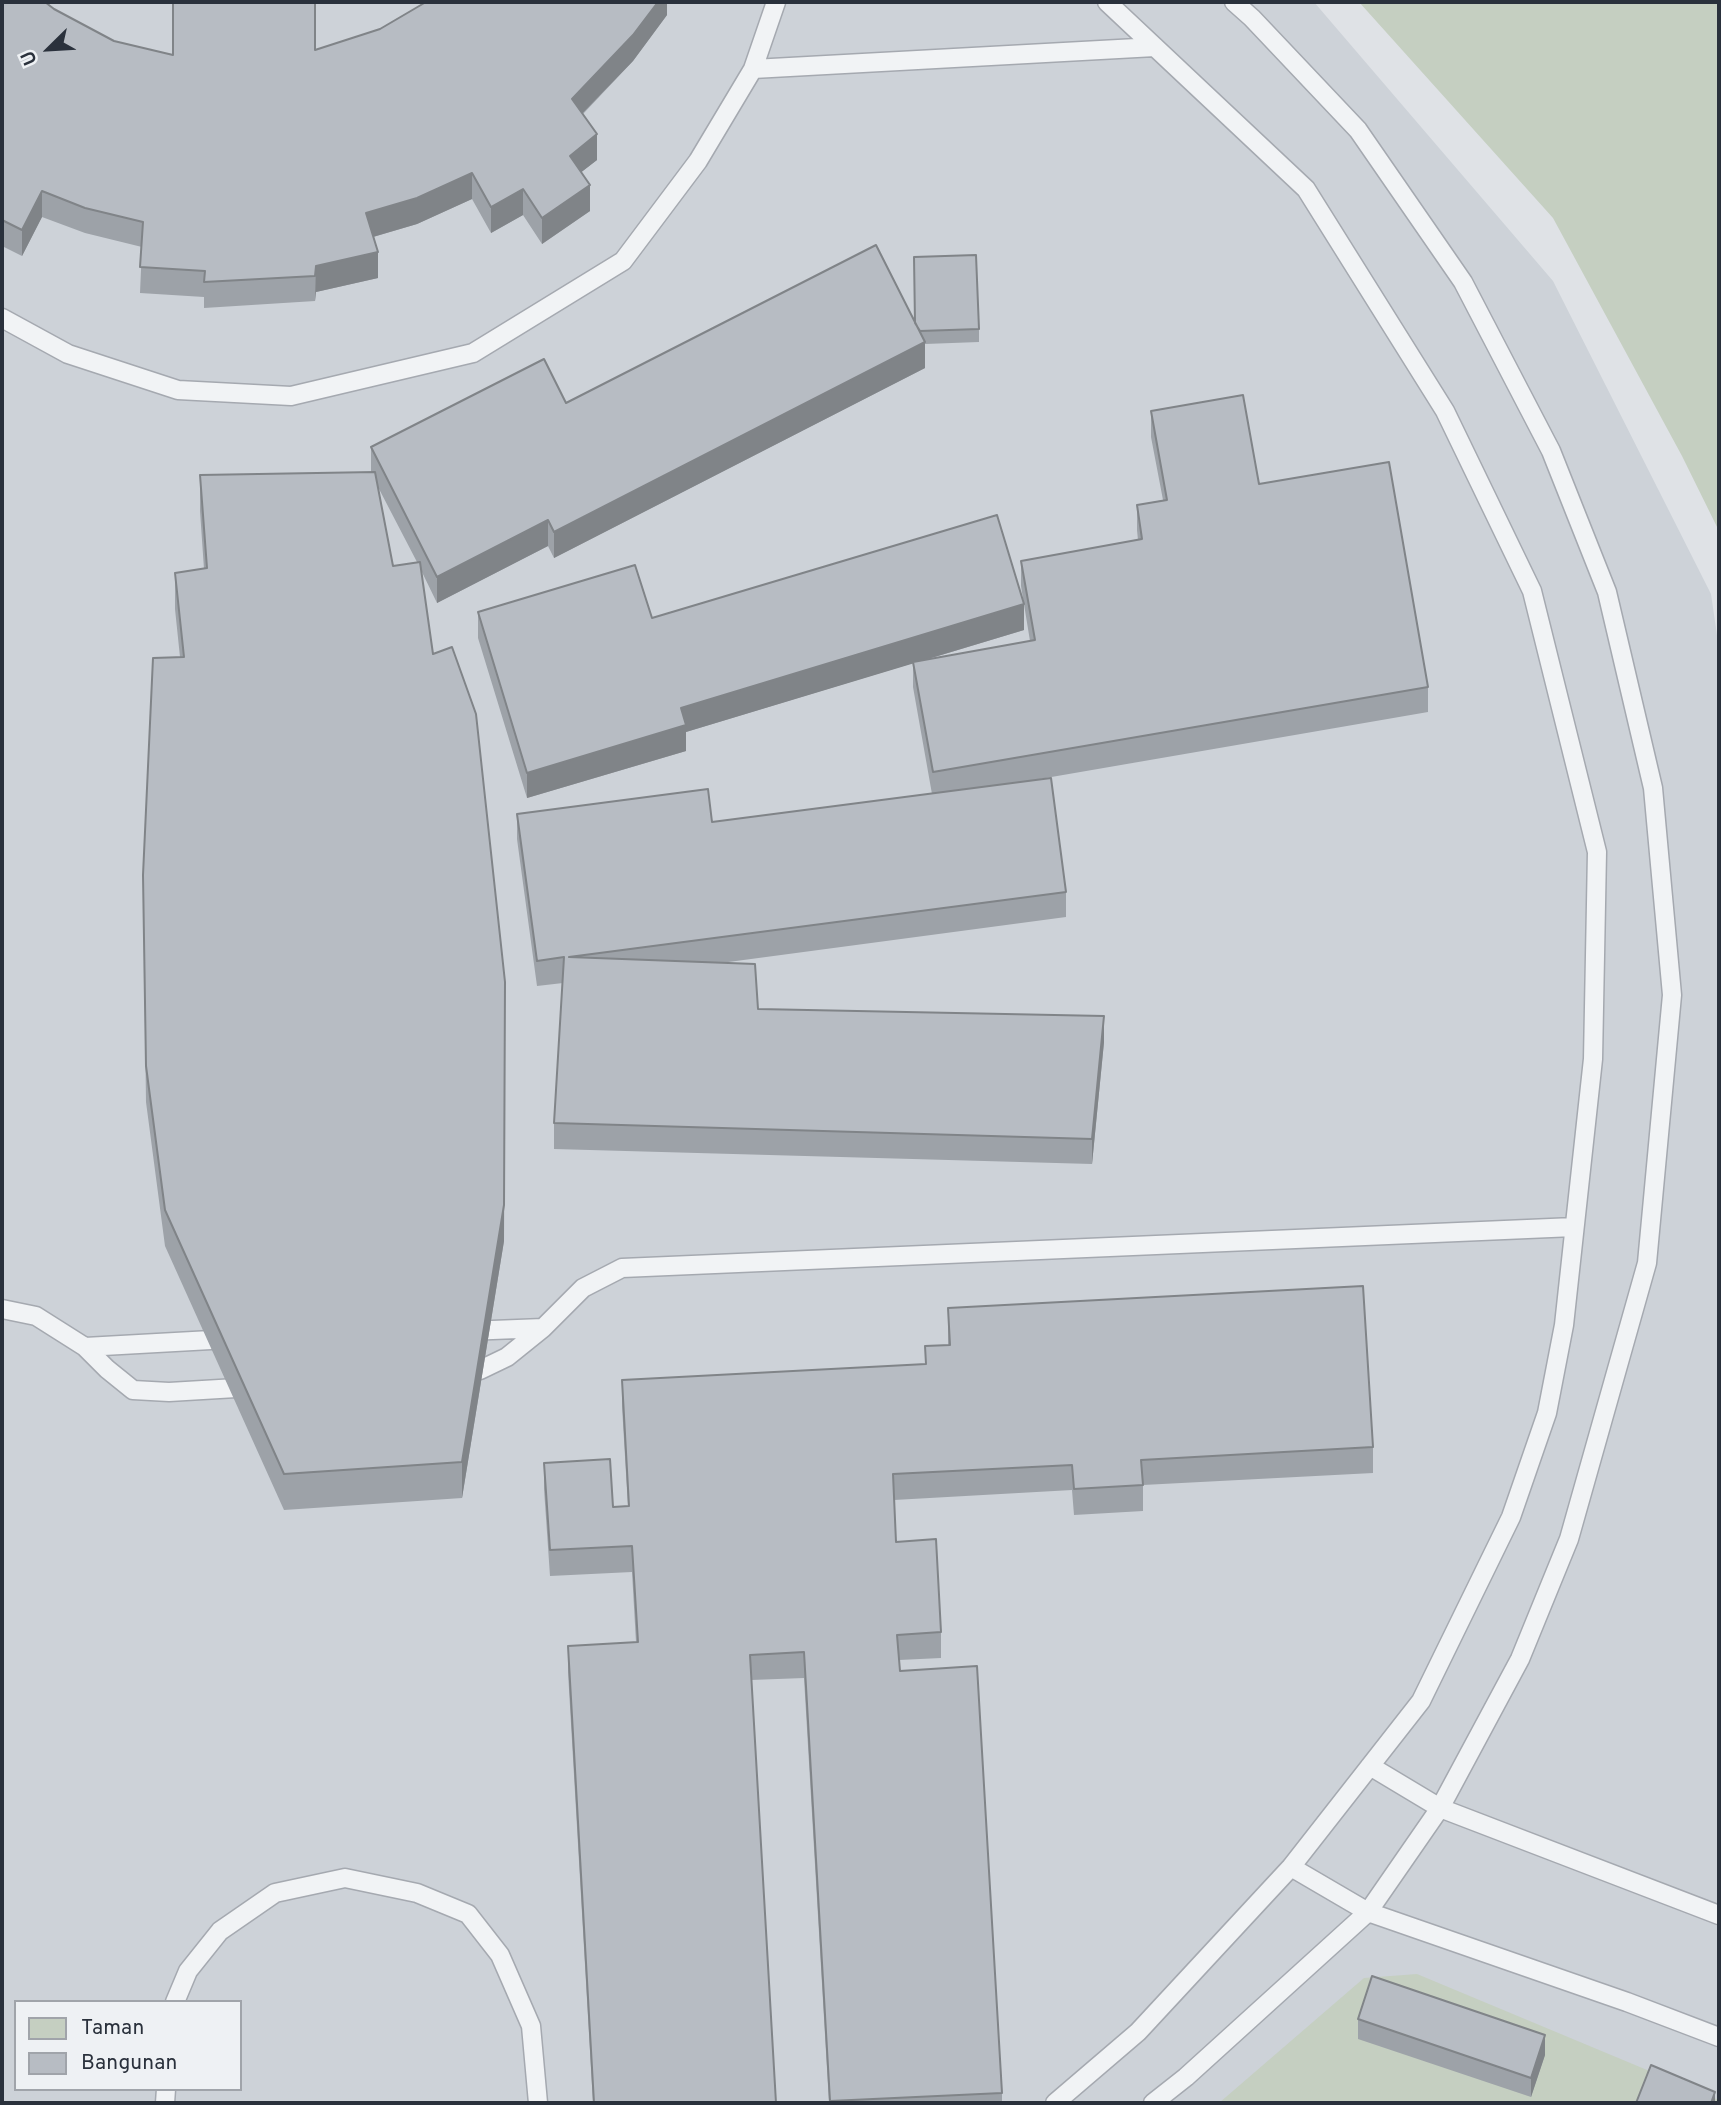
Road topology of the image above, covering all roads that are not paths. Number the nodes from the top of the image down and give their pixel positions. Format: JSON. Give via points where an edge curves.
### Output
{"nodes":[{"id":1,"x":776,"y":2,"type":"edge"},
{"id":2,"x":1107,"y":2,"type":"edge"},
{"id":3,"x":1234,"y":2,"type":"edge"},
{"id":4,"x":1155,"y":47,"type":"junction"},
{"id":5,"x":752,"y":69,"type":"junction"},
{"id":6,"x":2,"y":318,"type":"edge"},
{"id":7,"x":1574,"y":1227,"type":"junction"},
{"id":8,"x":2,"y":1309,"type":"edge"},
{"id":9,"x":544,"y":1328,"type":"junction"},
{"id":10,"x":452,"y":1331,"type":"edge"},
{"id":11,"x":250,"y":1338,"type":"edge"},
{"id":12,"x":85,"y":1347,"type":"junction"},
{"id":13,"x":444,"y":1375,"type":"edge"},
{"id":14,"x":272,"y":1385,"type":"edge"},
{"id":15,"x":1370,"y":1766,"type":"junction"},
{"id":16,"x":1440,"y":1808,"type":"junction"},
{"id":17,"x":1291,"y":1867,"type":"junction"},
{"id":18,"x":1368,"y":1912,"type":"junction"},
{"id":19,"x":1719,"y":1915,"type":"edge"},
{"id":20,"x":177,"y":2000,"type":"edge"},
{"id":21,"x":1719,"y":2037,"type":"edge"},
{"id":22,"x":538,"y":2103,"type":"edge"},
{"id":23,"x":1055,"y":2103,"type":"edge"},
{"id":24,"x":1153,"y":2103,"type":"edge"}],
"edges":[{"from":1,"to":5,"type":"lane"},
{"from":2,"to":4,"type":"lane"},
{"from":3,"to":16,"type":"lane","via":[[1358,130],[1463,282],[1551,451],[1607,592],[1653,789],[1672,995],[1647,1263],[1569,1538],[1520,1659]]},
{"from":4,"to":5,"type":"lane"},
{"from":4,"to":7,"type":"lane","via":[[1306,189],[1445,411],[1532,591],[1597,852],[1592,1059]]},
{"from":5,"to":6,"type":"lane","via":[[698,161],[623,261],[473,353],[291,396],[178,390],[68,354]]},
{"from":7,"to":9,"type":"lane","via":[[622,1268],[583,1288]]},
{"from":7,"to":15,"type":"lane","via":[[1564,1325],[1547,1413],[1511,1517],[1421,1701]]},
{"from":8,"to":12,"type":"lane","via":[[36,1316]]},
{"from":9,"to":10,"type":"lane"},
{"from":9,"to":13,"type":"lane","via":[[507,1357],[480,1370]]},
{"from":11,"to":12,"type":"lane"},
{"from":12,"to":14,"type":"lane","via":[[132,1390]]},
{"from":15,"to":16,"type":"lane"},
{"from":15,"to":17,"type":"lane"},
{"from":16,"to":18,"type":"lane"},
{"from":16,"to":19,"type":"lane"},
{"from":17,"to":18,"type":"lane"},
{"from":17,"to":23,"type":"lane","via":[[1138,2032]]},
{"from":18,"to":21,"type":"lane"},
{"from":18,"to":24,"type":"lane"},
{"from":20,"to":22,"type":"lane","via":[[188,1970],[220,1930],[275,1893],[345,1878],[417,1893],[468,1914],[500,1955],[531,2026]]}]}
